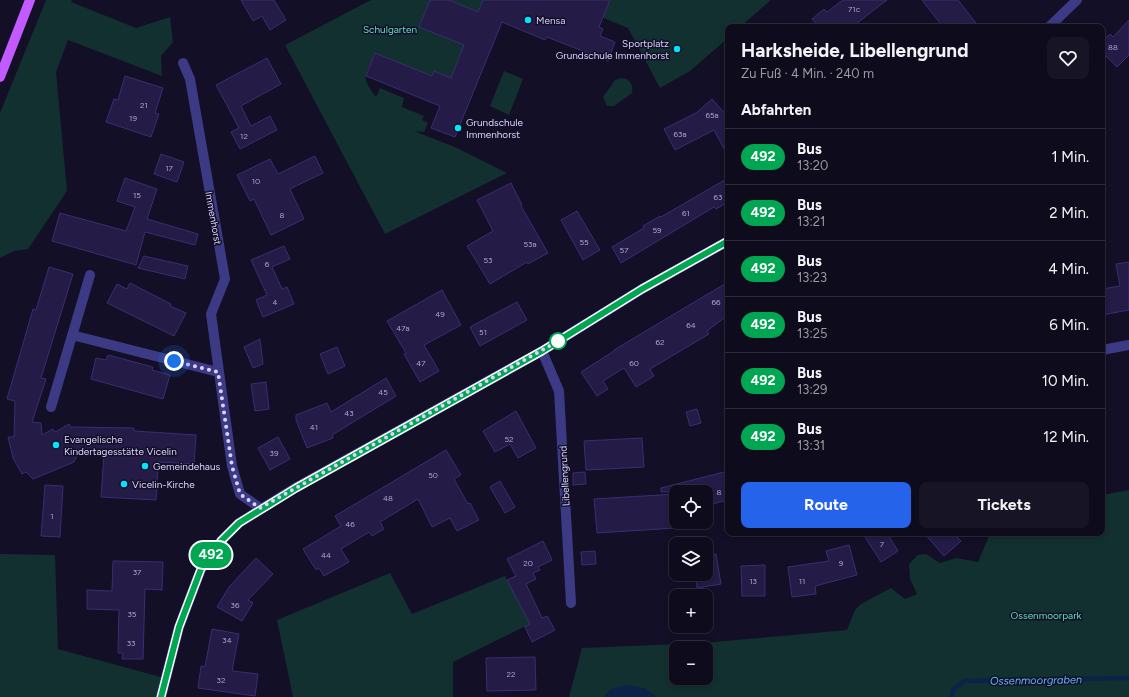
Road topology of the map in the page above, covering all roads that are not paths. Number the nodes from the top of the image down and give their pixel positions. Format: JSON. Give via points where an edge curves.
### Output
{"nodes":[{"id":1,"x":30,"y":0,"type":"edge"},
{"id":2,"x":1077,"y":0,"type":"edge"},
{"id":3,"x":1052,"y":24,"type":"edge"},
{"id":4,"x":183,"y":63,"type":"dead end"},
{"id":5,"x":0,"y":77,"type":"edge"},
{"id":6,"x":725,"y":243,"type":"edge"},
{"id":7,"x":90,"y":275,"type":"dead end"},
{"id":8,"x":72,"y":336,"type":"junction"},
{"id":9,"x":1129,"y":345,"type":"edge"},
{"id":10,"x":1105,"y":349,"type":"edge"},
{"id":11,"x":542,"y":351,"type":"junction"},
{"id":12,"x":218,"y":372,"type":"junction"},
{"id":13,"x":51,"y":407,"type":"dead end"},
{"id":14,"x":260,"y":508,"type":"junction"},
{"id":15,"x":571,"y":603,"type":"dead end"},
{"id":16,"x":161,"y":697,"type":"edge"}],
"edges":[{"from":1,"to":5,"type":"main road"},
{"from":2,"to":3,"type":"street"},
{"from":4,"to":12,"type":"street","name":"Immenhorst","via":[[190,79],[225,279],[211,314]]},
{"from":6,"to":11,"type":"street","via":[[642,289]]},
{"from":7,"to":8,"type":"street"},
{"from":8,"to":12,"type":"street"},
{"from":8,"to":13,"type":"street"},
{"from":9,"to":10,"type":"street"},
{"from":11,"to":14,"type":"street"},
{"from":11,"to":15,"type":"street","name":"Libellengrund","via":[[559,391]]},
{"from":12,"to":14,"type":"street","name":"Immenhorst","via":[[232,466],[240,494]]},
{"from":14,"to":16,"type":"street","via":[[239,523],[221,541],[201,569],[179,627]]}]}
